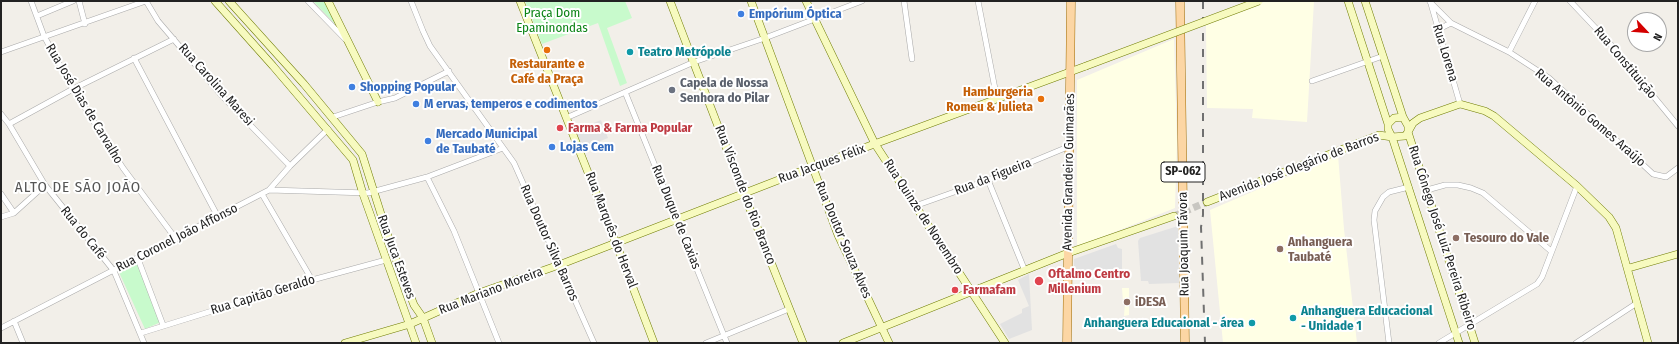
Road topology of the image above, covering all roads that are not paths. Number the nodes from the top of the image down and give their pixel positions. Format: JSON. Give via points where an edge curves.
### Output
{"nodes":[{"id":1,"x":31,"y":1,"type":"edge"},
{"id":2,"x":73,"y":1,"type":"edge"},
{"id":3,"x":79,"y":1,"type":"edge"},
{"id":4,"x":146,"y":1,"type":"edge"},
{"id":5,"x":215,"y":1,"type":"edge"},
{"id":6,"x":229,"y":1,"type":"edge"},
{"id":7,"x":308,"y":1,"type":"edge"},
{"id":8,"x":328,"y":1,"type":"edge"},
{"id":9,"x":412,"y":1,"type":"edge"},
{"id":10,"x":520,"y":1,"type":"edge"},
{"id":11,"x":670,"y":1,"type":"edge"},
{"id":12,"x":750,"y":1,"type":"edge"},
{"id":13,"x":806,"y":1,"type":"edge"},
{"id":14,"x":862,"y":1,"type":"edge"},
{"id":15,"x":904,"y":1,"type":"edge"},
{"id":16,"x":978,"y":1,"type":"edge"},
{"id":17,"x":1071,"y":1,"type":"edge"},
{"id":18,"x":1180,"y":1,"type":"edge"},
{"id":19,"x":1259,"y":1,"type":"edge"},
{"id":20,"x":1348,"y":1,"type":"edge"},
{"id":21,"x":1365,"y":1,"type":"edge"},
{"id":22,"x":1534,"y":1,"type":"edge"},
{"id":23,"x":1570,"y":1,"type":"edge"},
{"id":24,"x":1430,"y":2,"type":"edge"},
{"id":25,"x":37,"y":16,"type":"junction"},
{"id":26,"x":815,"y":20,"type":"junction"},
{"id":27,"x":1451,"y":23,"type":"junction"},
{"id":28,"x":85,"y":24,"type":"junction"},
{"id":29,"x":1438,"y":30,"type":"junction"},
{"id":30,"x":44,"y":36,"type":"junction"},
{"id":31,"x":765,"y":38,"type":"junction"},
{"id":32,"x":174,"y":39,"type":"junction"},
{"id":33,"x":347,"y":42,"type":"junction"},
{"id":34,"x":1,"y":52,"type":"edge"},
{"id":35,"x":1509,"y":52,"type":"junction"},
{"id":36,"x":1383,"y":56,"type":"junction"},
{"id":37,"x":134,"y":58,"type":"junction"},
{"id":38,"x":912,"y":60,"type":"dead end"},
{"id":39,"x":1368,"y":61,"type":"junction"},
{"id":40,"x":694,"y":62,"type":"junction"},
{"id":41,"x":449,"y":71,"type":"junction"},
{"id":42,"x":1070,"y":72,"type":"junction"},
{"id":43,"x":1312,"y":81,"type":"dead end"},
{"id":44,"x":304,"y":84,"type":"junction"},
{"id":45,"x":73,"y":89,"type":"junction"},
{"id":46,"x":295,"y":92,"type":"junction"},
{"id":47,"x":625,"y":92,"type":"junction"},
{"id":48,"x":997,"y":99,"type":"junction"},
{"id":49,"x":378,"y":102,"type":"junction"},
{"id":50,"x":1460,"y":104,"type":"junction"},
{"id":51,"x":1,"y":114,"type":"edge"},
{"id":52,"x":333,"y":117,"type":"junction"},
{"id":53,"x":1403,"y":117,"type":"junction"},
{"id":54,"x":566,"y":118,"type":"junction"},
{"id":55,"x":9,"y":124,"type":"junction"},
{"id":56,"x":1388,"y":124,"type":"junction"},
{"id":57,"x":1678,"y":126,"type":"edge"},
{"id":58,"x":328,"y":129,"type":"junction"},
{"id":59,"x":1408,"y":132,"type":"junction"},
{"id":60,"x":1392,"y":137,"type":"junction"},
{"id":61,"x":875,"y":144,"type":"junction"},
{"id":62,"x":502,"y":146,"type":"junction"},
{"id":63,"x":1070,"y":146,"type":"junction"},
{"id":64,"x":290,"y":166,"type":"junction"},
{"id":65,"x":812,"y":167,"type":"junction"},
{"id":66,"x":1678,"y":168,"type":"edge"},
{"id":67,"x":427,"y":177,"type":"junction"},
{"id":68,"x":988,"y":180,"type":"junction"},
{"id":69,"x":45,"y":185,"type":"junction"},
{"id":70,"x":1577,"y":186,"type":"junction"},
{"id":71,"x":1409,"y":187,"type":"junction"},
{"id":72,"x":269,"y":190,"type":"junction"},
{"id":73,"x":1427,"y":190,"type":"junction"},
{"id":74,"x":373,"y":192,"type":"junction"},
{"id":75,"x":1,"y":194,"type":"edge"},
{"id":76,"x":262,"y":194,"type":"junction"},
{"id":77,"x":363,"y":194,"type":"junction"},
{"id":78,"x":744,"y":194,"type":"junction"},
{"id":79,"x":1207,"y":202,"type":"tunnel mouth"},
{"id":80,"x":915,"y":206,"type":"junction"},
{"id":81,"x":14,"y":213,"type":"junction"},
{"id":82,"x":1174,"y":216,"type":"tunnel mouth"},
{"id":83,"x":1,"y":217,"type":"edge"},
{"id":84,"x":218,"y":217,"type":"junction"},
{"id":85,"x":677,"y":219,"type":"junction"},
{"id":86,"x":176,"y":239,"type":"junction"},
{"id":87,"x":616,"y":243,"type":"junction"},
{"id":88,"x":1551,"y":251,"type":"junction"},
{"id":89,"x":1068,"y":253,"type":"junction"},
{"id":90,"x":1678,"y":254,"type":"edge"},
{"id":91,"x":138,"y":259,"type":"junction"},
{"id":92,"x":386,"y":260,"type":"junction"},
{"id":93,"x":559,"y":265,"type":"junction"},
{"id":94,"x":1628,"y":268,"type":"junction"},
{"id":95,"x":114,"y":271,"type":"junction"},
{"id":96,"x":1025,"y":271,"type":"junction"},
{"id":97,"x":312,"y":280,"type":"junction"},
{"id":98,"x":971,"y":292,"type":"junction"},
{"id":99,"x":479,"y":293,"type":"junction"},
{"id":100,"x":1637,"y":303,"type":"junction"},
{"id":101,"x":789,"y":309,"type":"junction"},
{"id":102,"x":423,"y":318,"type":"junction"},
{"id":103,"x":14,"y":321,"type":"junction"},
{"id":104,"x":410,"y":324,"type":"junction"},
{"id":105,"x":163,"y":325,"type":"junction"},
{"id":106,"x":1470,"y":326,"type":"junction"},
{"id":107,"x":1,"y":328,"type":"edge"},
{"id":108,"x":882,"y":329,"type":"junction"},
{"id":109,"x":141,"y":333,"type":"junction"},
{"id":110,"x":1455,"y":333,"type":"junction"},
{"id":111,"x":724,"y":336,"type":"junction"},
{"id":112,"x":349,"y":342,"type":"edge"},
{"id":113,"x":23,"y":343,"type":"edge"},
{"id":114,"x":144,"y":343,"type":"edge"},
{"id":115,"x":416,"y":343,"type":"edge"},
{"id":116,"x":432,"y":343,"type":"edge"},
{"id":117,"x":499,"y":343,"type":"edge"},
{"id":118,"x":594,"y":343,"type":"edge"},
{"id":119,"x":654,"y":343,"type":"edge"},
{"id":120,"x":706,"y":343,"type":"edge"},
{"id":121,"x":727,"y":343,"type":"edge"},
{"id":122,"x":804,"y":343,"type":"edge"},
{"id":123,"x":843,"y":343,"type":"edge"},
{"id":124,"x":889,"y":343,"type":"edge"},
{"id":125,"x":1004,"y":343,"type":"edge"},
{"id":126,"x":1067,"y":343,"type":"edge"},
{"id":127,"x":1186,"y":343,"type":"edge"},
{"id":128,"x":1389,"y":343,"type":"edge"},
{"id":129,"x":1439,"y":343,"type":"edge"},
{"id":130,"x":1459,"y":343,"type":"edge"},
{"id":131,"x":1475,"y":343,"type":"edge"},
{"id":132,"x":1576,"y":343,"type":"edge"},
{"id":133,"x":1648,"y":343,"type":"edge"}],
"edges":[{"from":1,"to":25,"type":"street","name":"Rua José Dias de Carvalho"},
{"from":2,"to":25,"type":"street"},
{"from":3,"to":28,"type":"street"},
{"from":4,"to":28,"type":"street"},
{"from":4,"to":32,"type":"street","name":"Rua Carolina Maresi","via":[[151,12]]},
{"from":5,"to":46,"type":"main road","name":"Rua Juca Esteves"},
{"from":6,"to":44,"type":"main road","name":"Rua Juca Esteves"},
{"from":7,"to":33,"type":"street"},
{"from":8,"to":33,"type":"main road"},
{"from":9,"to":41,"type":"street","name":"Rua Doutor Silva Barros","via":[[428,41]]},
{"from":10,"to":54,"type":"main road","name":"Rua Marquês do Herval"},
{"from":11,"to":40,"type":"main road","name":"Rua Visconde do Rio Branco"},
{"from":12,"to":31,"type":"main road","name":"Rua Doutor Souza Alves"},
{"from":13,"to":26,"type":"main road","name":"Rua Quinze de Novembro"},
{"from":14,"to":26,"type":"street"},
{"from":15,"to":38,"type":"street"},
{"from":16,"to":48,"type":"street"},
{"from":17,"to":42,"type":"main road","name":"Avenida Grandeiro Guimarães"},
{"from":18,"to":127,"type":"main road","name":"Rua Joaquim Távora","number":"SP-062"},
{"from":19,"to":42,"type":"main road","name":"Rua Jacques Félix","bridge":true},
{"from":20,"to":39,"type":"main road","name":"Rua Cônego José Luiz Pereira Ribeiro"},
{"from":21,"to":36,"type":"main road","name":"Rua Cônego José Luiz Pereira Ribeiro"},
{"from":22,"to":35,"type":"street"},
{"from":23,"to":57,"type":"street","name":"Rua Constituição","via":[[1607,40]]},
{"from":24,"to":27,"type":"street","name":"Rua Antônio Gomes Araújo"},
{"from":24,"to":29,"type":"street","name":"Rua Lorena"},
{"from":25,"to":30,"type":"street","name":"Rua José Dias de Carvalho"},
{"from":26,"to":31,"type":"street"},
{"from":26,"to":61,"type":"main road","name":"Rua Quinze de Novembro"},
{"from":27,"to":29,"type":"street"},
{"from":27,"to":35,"type":"street","name":"Rua Antônio Gomes Araújo"},
{"from":28,"to":30,"type":"street"},
{"from":29,"to":50,"type":"street","name":"Rua Lorena"},
{"from":30,"to":34,"type":"street"},
{"from":30,"to":45,"type":"street","name":"Rua José Dias de Carvalho"},
{"from":31,"to":40,"type":"street"},
{"from":31,"to":65,"type":"main road","name":"Rua Doutor Souza Alves"},
{"from":32,"to":37,"type":"street"},
{"from":32,"to":64,"type":"street","name":"Rua Carolina Maresi","via":[[223,97]]},
{"from":33,"to":49,"type":"main road"},
{"from":35,"to":66,"type":"street","name":"Rua Antônio Gomes Araújo","via":[[1549,78],[1653,174],[1666,177]]},
{"from":36,"to":39,"type":"street"},
{"from":36,"to":53,"type":"main road","name":"Rua Cônego José Luiz Pereira Ribeiro"},
{"from":37,"to":45,"type":"street"},
{"from":37,"to":84,"type":"street"},
{"from":39,"to":43,"type":"street"},
{"from":39,"to":56,"type":"main road","name":"Rua Cônego José Luiz Pereira Ribeiro"},
{"from":40,"to":47,"type":"street"},
{"from":40,"to":78,"type":"main road","name":"Rua Visconde do Rio Branco"},
{"from":41,"to":49,"type":"street","via":[[395,98]]},
{"from":41,"to":62,"type":"street","name":"Rua Doutor Silva Barros"},
{"from":42,"to":48,"type":"main road","name":"Rua Jacques Félix"},
{"from":42,"to":63,"type":"main road","name":"Avenida Grandeiro Guimarães"},
{"from":44,"to":46,"type":"main road"},
{"from":44,"to":52,"type":"main road","name":"Rua Juca Esteves"},
{"from":45,"to":55,"type":"street"},
{"from":45,"to":86,"type":"street","name":"Rua José Dias de Carvalho","via":[[122,168]]},
{"from":46,"to":58,"type":"main road","name":"Rua Juca Esteves"},
{"from":47,"to":54,"type":"street"},
{"from":47,"to":85,"type":"street","name":"Rua Duque de Caxias"},
{"from":48,"to":61,"type":"main road","name":"Rua Jacques Félix"},
{"from":49,"to":52,"type":"street"},
{"from":50,"to":59,"type":"main road","via":[[1420,118],[1413,123]]},
{"from":50,"to":70,"type":"main road","via":[[1494,116]]},
{"from":51,"to":55,"type":"street","name":"Rua do Café"},
{"from":52,"to":74,"type":"main road","name":"Rua Juca Esteves","via":[[362,154]]},
{"from":53,"to":56,"type":"main road","via":[[1394,118]]},
{"from":53,"to":59,"type":"main road","name":"Rua Cônego José Luiz Pereira Ribeiro","via":[[1408,123]]},
{"from":54,"to":87,"type":"main road","name":"Rua Marquês do Herval"},
{"from":55,"to":69,"type":"street","name":"Rua do Café"},
{"from":56,"to":60,"type":"main road","name":"Rua Cônego José Luiz Pereira Ribeiro"},
{"from":58,"to":64,"type":"street"},
{"from":58,"to":77,"type":"main road","name":"Rua Juca Esteves","via":[[353,160]]},
{"from":59,"to":60,"type":"main road","name":"Rua Cônego José Luiz Pereira Ribeiro","via":[[1402,137]]},
{"from":59,"to":73,"type":"main road","name":"Rua Cônego José Luiz Pereira Ribeiro"},
{"from":60,"to":71,"type":"main road","name":"Rua Cônego José Luiz Pereira Ribeiro"},
{"from":60,"to":79,"type":"main road","name":"Avenida José Olegário de Barros","via":[[1379,135]]},
{"from":61,"to":65,"type":"main road","name":"Rua Jacques Félix"},
{"from":61,"to":80,"type":"main road","name":"Rua Quinze de Novembro"},
{"from":62,"to":67,"type":"street"},
{"from":62,"to":93,"type":"street","name":"Rua Doutor Silva Barros","via":[[514,163]]},
{"from":63,"to":68,"type":"street","name":"Rua da Figueira"},
{"from":63,"to":89,"type":"main road","name":"Avenida Grandeiro Guimarães"},
{"from":64,"to":72,"type":"street"},
{"from":65,"to":78,"type":"main road","name":"Rua Jacques Félix"},
{"from":65,"to":108,"type":"main road","name":"Rua Doutor Souza Alves","via":[[838,235]]},
{"from":67,"to":74,"type":"street"},
{"from":67,"to":99,"type":"street","via":[[454,231]]},
{"from":68,"to":80,"type":"street","name":"Rua da Figueira"},
{"from":68,"to":96,"type":"street"},
{"from":69,"to":81,"type":"street"},
{"from":69,"to":95,"type":"street","name":"Rua do Café"},
{"from":70,"to":88,"type":"street"},
{"from":70,"to":94,"type":"main road","via":[[1609,217],[1616,228]]},
{"from":71,"to":110,"type":"main road","name":"Rua Cônego José Luiz Pereira Ribeiro"},
{"from":71,"to":128,"type":"street","via":[[1389,192],[1375,211]]},
{"from":72,"to":76,"type":"street","name":"Rua Coronel João Affonso"},
{"from":72,"to":77,"type":"street"},
{"from":73,"to":88,"type":"street","via":[[1445,185],[1458,185],[1483,193]]},
{"from":73,"to":106,"type":"main road","name":"Rua Cônego José Luiz Pereira Ribeiro"},
{"from":74,"to":77,"type":"street"},
{"from":74,"to":102,"type":"main road","name":"Rua Juca Esteves","via":[[414,305]]},
{"from":75,"to":81,"type":"street"},
{"from":76,"to":84,"type":"street","name":"Rua Coronel João Affonso"},
{"from":76,"to":97,"type":"street"},
{"from":77,"to":92,"type":"main road","name":"Rua Juca Esteves"},
{"from":78,"to":85,"type":"main road","name":"Rua Jacques Félix"},
{"from":78,"to":101,"type":"main road","name":"Rua Visconde do Rio Branco"},
{"from":80,"to":98,"type":"main road","name":"Rua Quinze de Novembro"},
{"from":81,"to":83,"type":"street"},
{"from":82,"to":89,"type":"main road"},
{"from":84,"to":86,"type":"street","name":"Rua Coronel João Affonso"},
{"from":85,"to":87,"type":"main road","name":"Rua Jacques Félix"},
{"from":85,"to":111,"type":"street","name":"Rua Duque de Caxias"},
{"from":86,"to":91,"type":"street","name":"Rua Coronel João Affonso"},
{"from":87,"to":93,"type":"main road","name":"Rua Jacques Félix"},
{"from":87,"to":119,"type":"main road","name":"Rua Marquês do Herval"},
{"from":88,"to":106,"type":"street","via":[[1537,284]]},
{"from":89,"to":96,"type":"main road"},
{"from":89,"to":126,"type":"main road","name":"Avenida Grandeiro Guimarães"},
{"from":90,"to":94,"type":"main road"},
{"from":91,"to":95,"type":"street","name":"Rua Coronel João Affonso"},
{"from":91,"to":105,"type":"street"},
{"from":92,"to":97,"type":"street","name":"Rua Capitão Geraldo"},
{"from":92,"to":104,"type":"main road","name":"Rua Juca Esteves"},
{"from":93,"to":99,"type":"main road","name":"Rua Mariano Moreira"},
{"from":93,"to":118,"type":"street","name":"Rua Doutor Silva Barros"},
{"from":94,"to":100,"type":"main road"},
{"from":95,"to":103,"type":"street","name":"Rua Coronel João Affonso"},
{"from":95,"to":109,"type":"street","name":"Rua do Café"},
{"from":96,"to":98,"type":"main road"},
{"from":97,"to":105,"type":"street","name":"Rua Capitão Geraldo"},
{"from":98,"to":108,"type":"main road"},
{"from":98,"to":125,"type":"main road","name":"Rua Quinze de Novembro"},
{"from":99,"to":102,"type":"main road","name":"Rua Mariano Moreira"},
{"from":99,"to":117,"type":"street"},
{"from":100,"to":132,"type":"street"},
{"from":100,"to":133,"type":"main road"},
{"from":101,"to":111,"type":"street"},
{"from":101,"to":122,"type":"main road","name":"Rua Visconde do Rio Branco"},
{"from":102,"to":104,"type":"main road","name":"Rua Mariano Moreira"},
{"from":102,"to":116,"type":"main road","name":"Rua Juca Esteves"},
{"from":103,"to":107,"type":"street","name":"Rua Coronel João Affonso"},
{"from":103,"to":113,"type":"street"},
{"from":104,"to":112,"type":"main road"},
{"from":104,"to":115,"type":"main road","name":"Rua Juca Esteves"},
{"from":105,"to":109,"type":"street","name":"Rua Capitão Geraldo"},
{"from":106,"to":110,"type":"street"},
{"from":106,"to":131,"type":"main road","name":"Rua Cônego José Luiz Pereira Ribeiro"},
{"from":108,"to":123,"type":"main road"},
{"from":108,"to":124,"type":"main road","name":"Rua Doutor Souza Alves"},
{"from":109,"to":114,"type":"street","name":"Rua do Café"},
{"from":110,"to":129,"type":"street"},
{"from":110,"to":130,"type":"main road","name":"Rua Cônego José Luiz Pereira Ribeiro"},
{"from":111,"to":120,"type":"street"},
{"from":111,"to":121,"type":"street","name":"Rua Duque de Caxias"}]}
